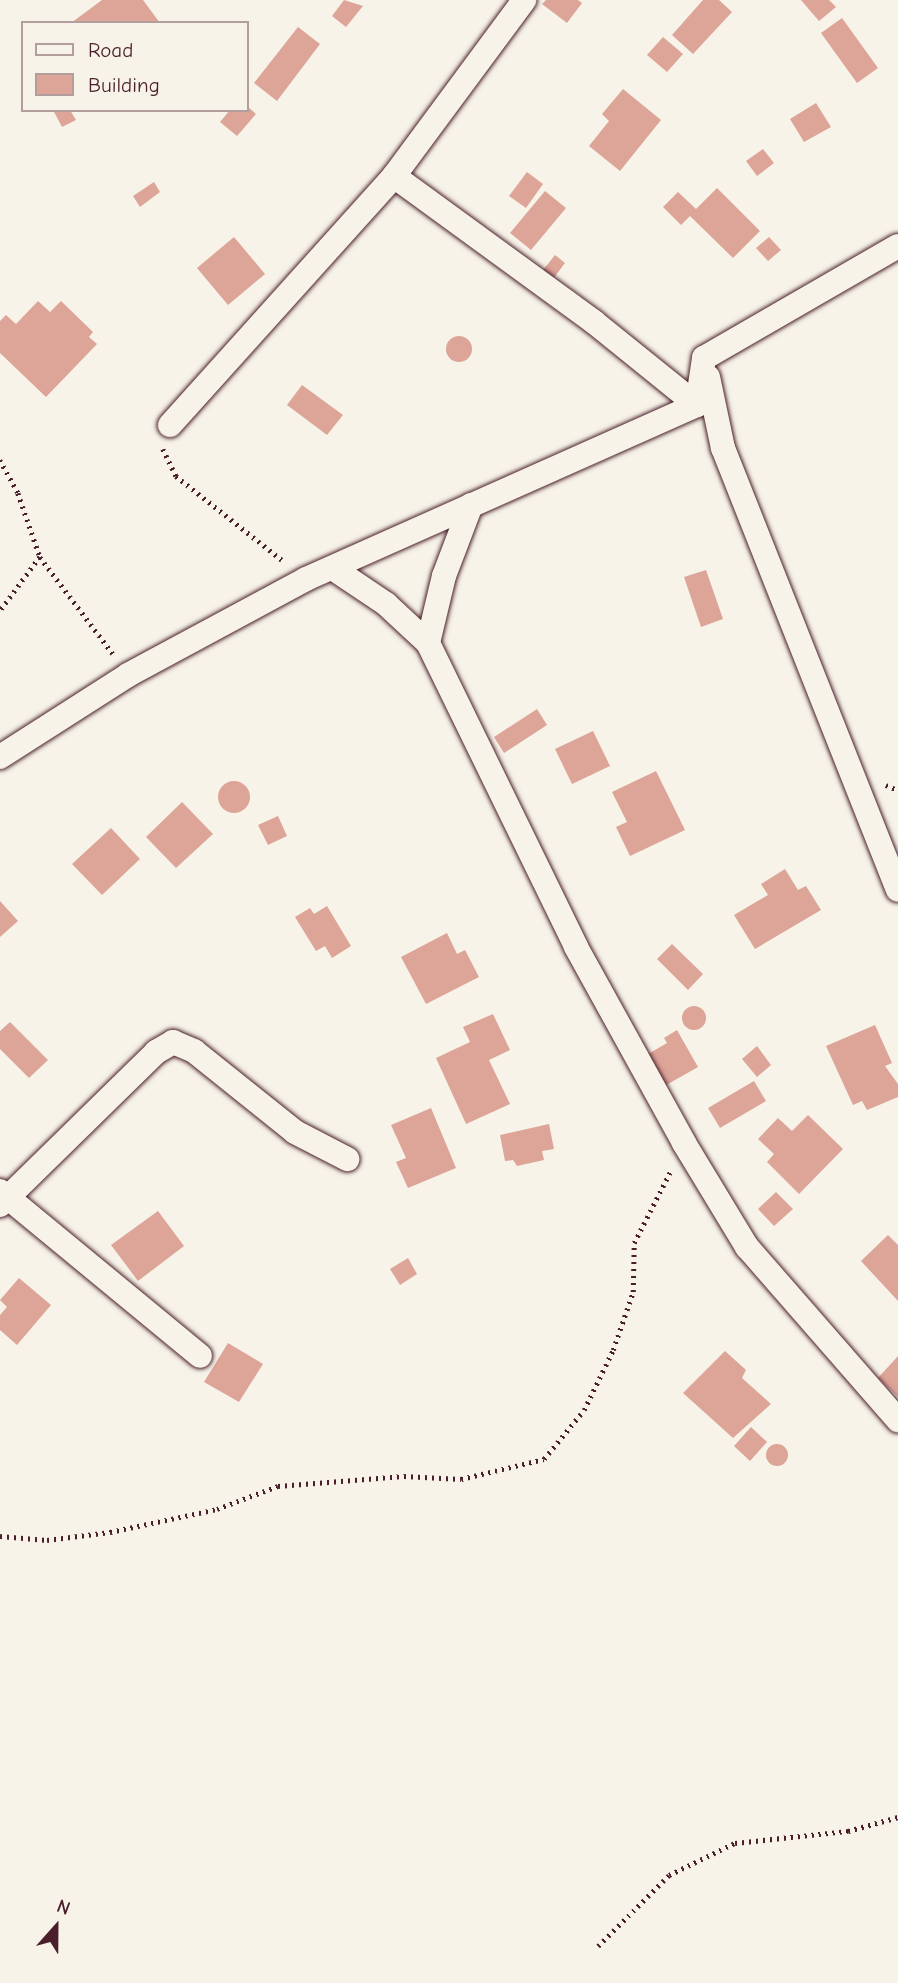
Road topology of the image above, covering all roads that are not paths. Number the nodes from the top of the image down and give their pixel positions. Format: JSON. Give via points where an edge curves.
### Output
{"nodes":[{"id":1,"x":524,"y":0,"type":"edge"},
{"id":2,"x":394,"y":176,"type":"junction"},
{"id":3,"x":898,"y":246,"type":"edge"},
{"id":4,"x":704,"y":358,"type":"junction"},
{"id":5,"x":697,"y":405,"type":"junction"},
{"id":6,"x":170,"y":425,"type":"road end"},
{"id":7,"x":471,"y":505,"type":"junction"},
{"id":8,"x":334,"y":569,"type":"junction"},
{"id":9,"x":428,"y":643,"type":"junction"},
{"id":10,"x":0,"y":757,"type":"edge"},
{"id":11,"x":898,"y":890,"type":"edge"},
{"id":12,"x":347,"y":1160,"type":"dead end"},
{"id":13,"x":3,"y":1197,"type":"edge"},
{"id":14,"x":200,"y":1356,"type":"dead end"},
{"id":15,"x":898,"y":1420,"type":"edge"}],
"edges":[{"from":1,"to":2,"type":"street"},
{"from":2,"to":5,"type":"street","via":[[594,322]]},
{"from":2,"to":6,"type":"street"},
{"from":3,"to":4,"type":"street"},
{"from":4,"to":5,"type":"street"},
{"from":4,"to":11,"type":"street","via":[[723,448]]},
{"from":5,"to":7,"type":"street"},
{"from":7,"to":8,"type":"street"},
{"from":7,"to":9,"type":"street","via":[[444,576]]},
{"from":8,"to":9,"type":"street","via":[[386,604]]},
{"from":8,"to":10,"type":"street","via":[[306,579],[128,675]]},
{"from":9,"to":15,"type":"street","via":[[576,947],[684,1143],[747,1247]]},
{"from":12,"to":13,"type":"street","via":[[295,1132],[194,1051],[173,1041]]},
{"from":13,"to":14,"type":"street"}]}
